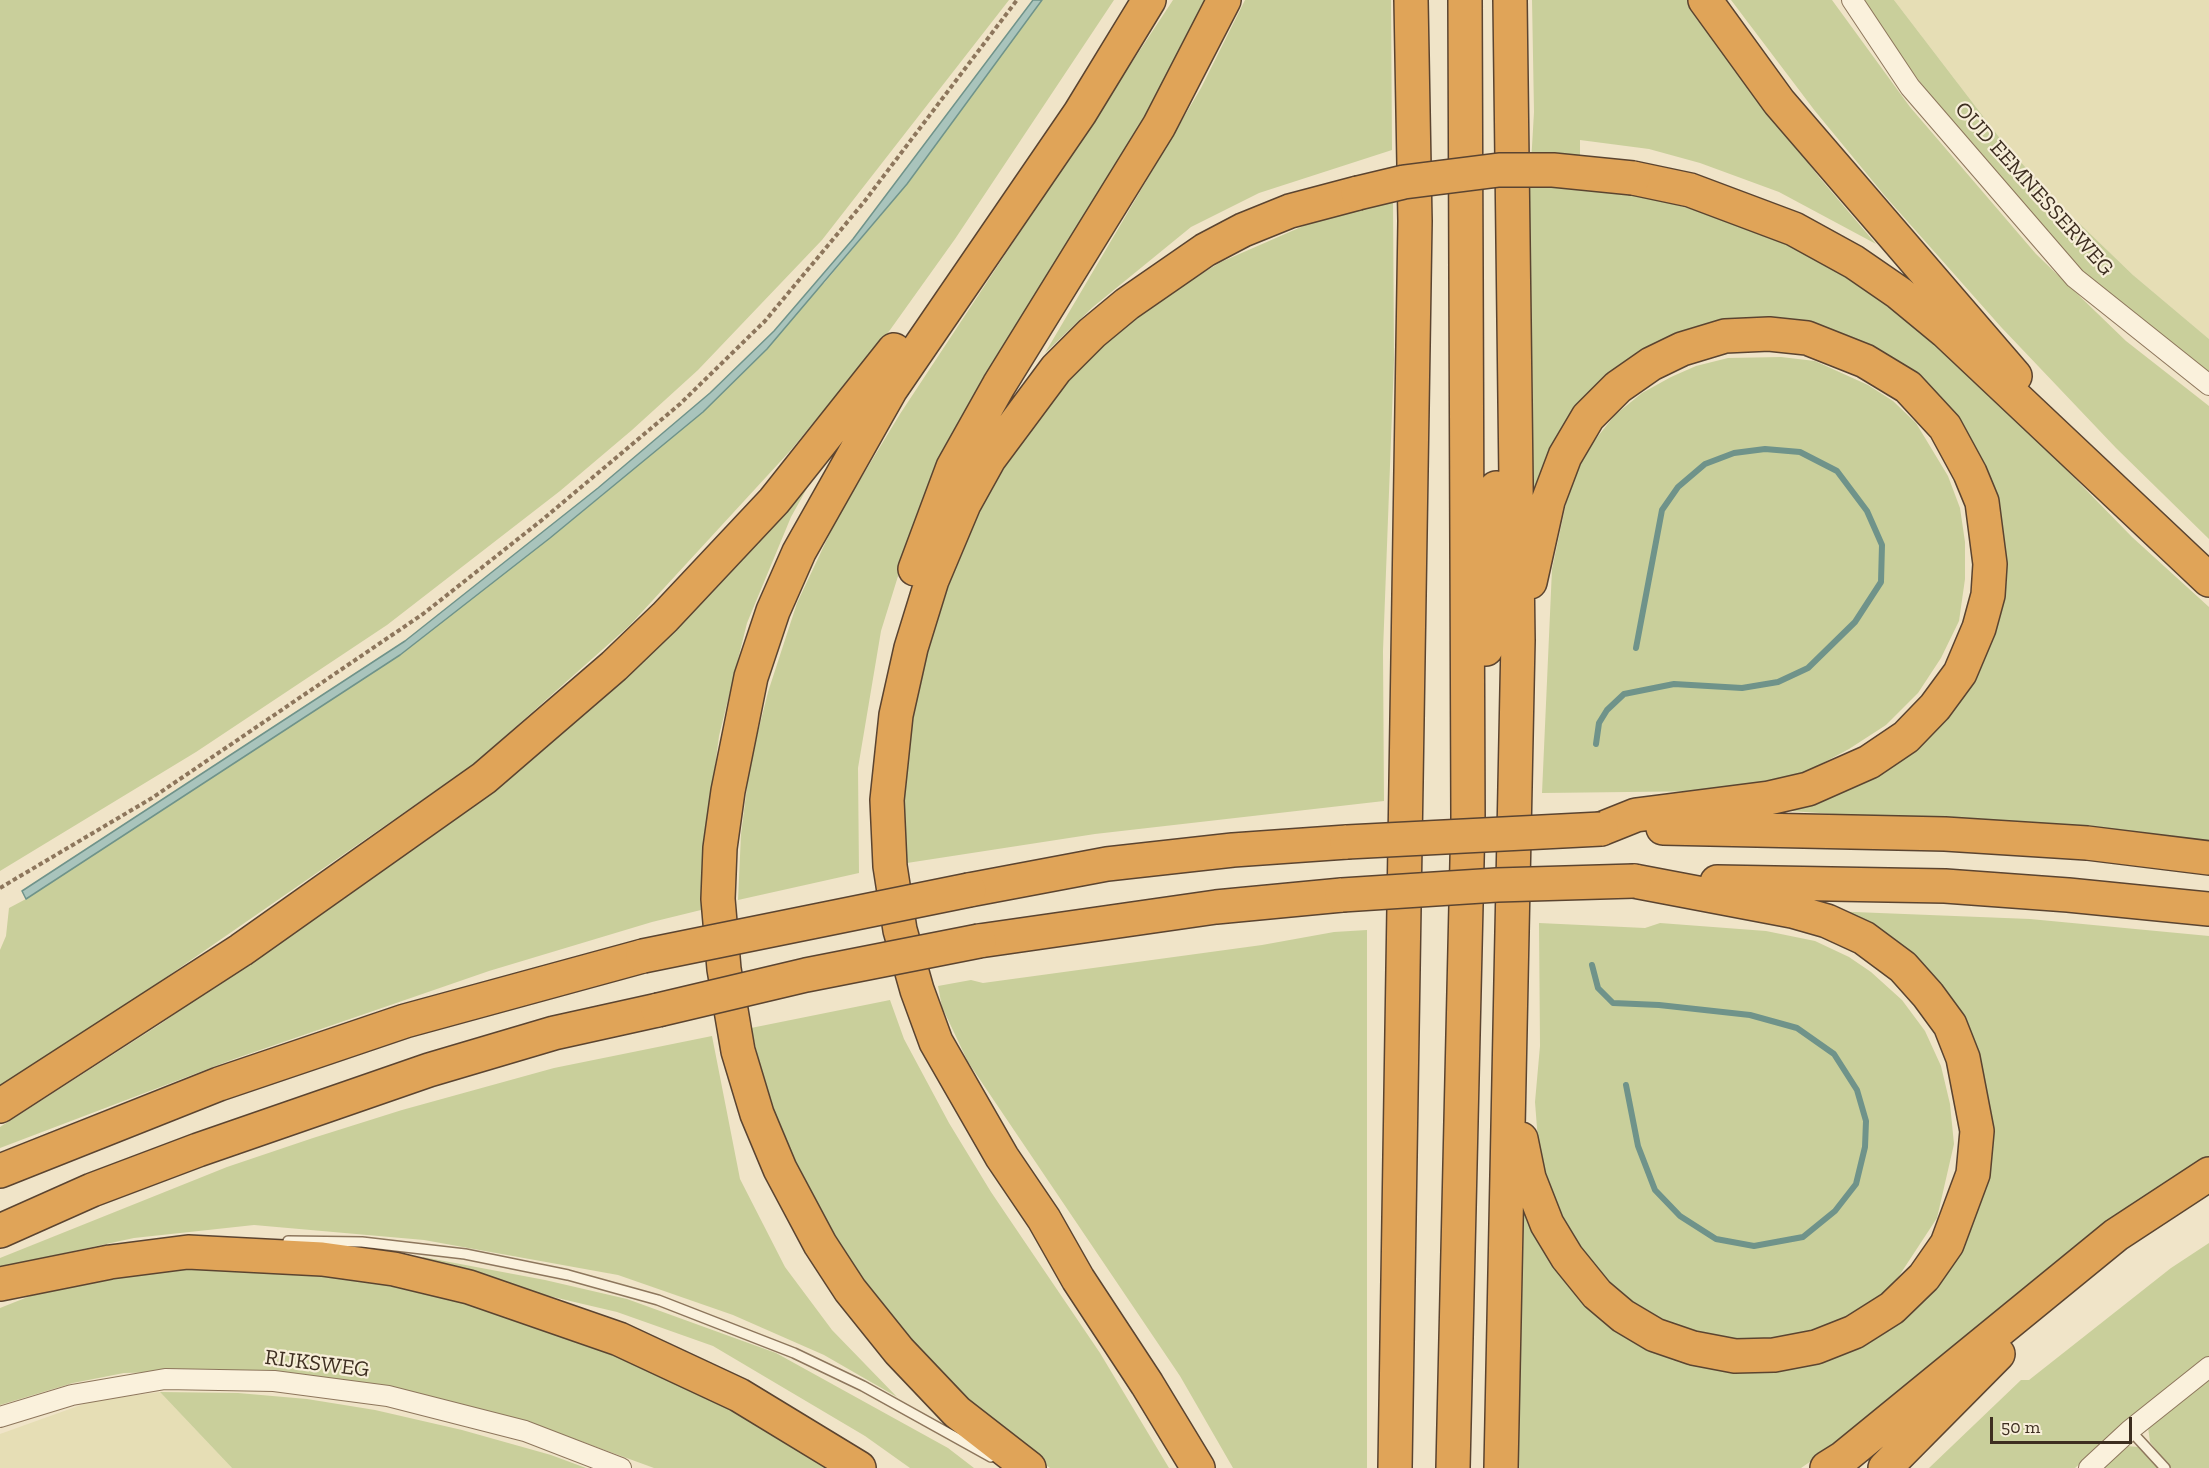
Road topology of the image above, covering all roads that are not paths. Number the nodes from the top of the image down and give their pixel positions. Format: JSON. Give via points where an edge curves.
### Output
{"nodes":[{"id":1,"x":1149,"y":0,"type":"edge"},
{"id":2,"x":1224,"y":0,"type":"edge"},
{"id":3,"x":1411,"y":0,"type":"edge"},
{"id":4,"x":1465,"y":0,"type":"edge"},
{"id":5,"x":1510,"y":0,"type":"edge"},
{"id":6,"x":1705,"y":0,"type":"edge"},
{"id":7,"x":1852,"y":0,"type":"edge"},
{"id":8,"x":1512,"y":201,"type":"junction"},
{"id":9,"x":997,"y":234,"type":"junction"},
{"id":10,"x":2209,"y":385,"type":"edge"},
{"id":11,"x":2085,"y":464,"type":"junction"},
{"id":12,"x":2209,"y":580,"type":"edge"},
{"id":13,"x":1518,"y":640,"type":"junction"},
{"id":14,"x":1468,"y":818,"type":"junction"},
{"id":15,"x":1636,"y":821,"type":"junction"},
{"id":16,"x":2209,"y":858,"type":"edge"},
{"id":17,"x":1634,"y":882,"type":"junction"},
{"id":18,"x":2209,"y":909,"type":"edge"},
{"id":19,"x":1510,"y":1084,"type":"junction"},
{"id":20,"x":0,"y":1106,"type":"edge"},
{"id":21,"x":0,"y":1172,"type":"edge"},
{"id":22,"x":2209,"y":1174,"type":"edge"},
{"id":23,"x":0,"y":1231,"type":"edge"},
{"id":24,"x":279,"y":1241,"type":"dead end"},
{"id":25,"x":232,"y":1243,"type":"dead end"},
{"id":26,"x":188,"y":1252,"type":"junction"},
{"id":27,"x":1078,"y":1279,"type":"junction"},
{"id":28,"x":0,"y":1284,"type":"edge"},
{"id":29,"x":2209,"y":1367,"type":"edge"},
{"id":30,"x":0,"y":1417,"type":"edge"},
{"id":31,"x":2130,"y":1430,"type":"junction"},
{"id":32,"x":1016,"y":1466,"type":"edge"},
{"id":33,"x":621,"y":1468,"type":"edge"},
{"id":34,"x":859,"y":1468,"type":"edge"},
{"id":35,"x":1198,"y":1468,"type":"edge"},
{"id":36,"x":1395,"y":1468,"type":"edge"},
{"id":37,"x":1453,"y":1468,"type":"edge"},
{"id":38,"x":1501,"y":1468,"type":"edge"},
{"id":39,"x":1827,"y":1468,"type":"edge"},
{"id":40,"x":1885,"y":1468,"type":"edge"},
{"id":41,"x":2089,"y":1468,"type":"edge"},
{"id":42,"x":2165,"y":1468,"type":"edge"}],
"edges":[{"from":1,"to":9,"type":"highway","via":[[1080,113]]},
{"from":2,"to":27,"type":"highway","via":[[1159,126],[999,385],[953,467],[924,541],[887,672],[877,791],[879,846],[889,934],[900,974],[932,1055],[963,1113],[1015,1198]]},
{"from":3,"to":36,"type":"highway","via":[[1415,221]]},
{"from":4,"to":14,"type":"highway"},
{"from":5,"to":8,"type":"highway"},
{"from":6,"to":11,"type":"highway","via":[[1779,102],[1884,227],[1987,340]]},
{"from":7,"to":10,"type":"street","name":"OUD EEMNESSERWEG","via":[[1910,87],[2075,278]]},
{"from":8,"to":13,"type":"highway"},
{"from":8,"to":14,"type":"highway","via":[[1488,629]]},
{"from":9,"to":20,"type":"highway","via":[[911,329],[774,501],[614,666],[484,778],[241,950]]},
{"from":9,"to":32,"type":"highway","via":[[891,389],[845,466],[773,611],[740,724],[722,837],[718,900],[723,969],[738,1051],[757,1114],[780,1169],[850,1290],[899,1351]]},
{"from":11,"to":12,"type":"highway"},
{"from":11,"to":27,"type":"highway","bridge":true,"via":[[1945,331],[1854,262],[1794,229],[1749,211],[1690,190],[1633,178],[1553,170],[1499,170],[1404,182],[1358,193],[1290,211],[1243,230],[1205,250],[1127,304],[1063,362],[989,459],[964,504],[932,580],[911,648],[896,715],[887,800],[890,866],[900,930],[936,1042]]},
{"from":13,"to":15,"type":"highway","via":[[1548,501],[1565,456],[1588,417],[1618,387],[1651,363],[1725,336],[1769,334],[1807,338],[1865,361],[1908,387],[1945,427],[1982,502],[1990,564],[1988,596],[1978,628],[1960,673],[1935,707],[1905,737],[1869,762],[1808,789]]},
{"from":13,"to":19,"type":"highway"},
{"from":14,"to":37,"type":"highway"},
{"from":15,"to":16,"type":"highway","via":[[2087,843]]},
{"from":15,"to":21,"type":"highway","bridge":true,"via":[[1601,829],[1233,850],[1107,864],[643,956],[394,1025],[219,1084]]},
{"from":17,"to":18,"type":"highway","via":[[1945,886]]},
{"from":17,"to":19,"type":"highway","via":[[1827,921],[1872,943],[1903,967],[1928,995],[1950,1024],[1963,1058],[1977,1131],[1973,1174],[1947,1244],[1924,1277],[1892,1308],[1854,1332],[1816,1347],[1774,1355],[1735,1356],[1655,1335],[1597,1294],[1547,1224],[1529,1178]]},
{"from":17,"to":23,"type":"highway","bridge":true,"via":[[1497,885],[1216,907],[979,941],[806,975],[554,1033],[429,1070],[198,1150],[92,1190]]},
{"from":19,"to":38,"type":"highway"},
{"from":22,"to":39,"type":"highway","via":[[2116,1235]]},
{"from":22,"to":40,"type":"highway","via":[[2190,1194],[2100,1262],[2005,1347]]},
{"from":24,"to":32,"type":"lane","via":[[362,1242],[465,1254],[568,1275],[658,1300],[794,1353],[863,1386],[946,1434]]},
{"from":25,"to":26,"type":"lane"},
{"from":26,"to":28,"type":"highway","via":[[110,1262]]},
{"from":26,"to":34,"type":"highway","via":[[322,1259],[394,1269],[545,1311],[619,1339],[739,1395]]},
{"from":27,"to":35,"type":"highway"},
{"from":29,"to":31,"type":"street"},
{"from":30,"to":33,"type":"street","name":"RIJKSWEG","via":[[72,1395],[165,1379],[274,1381],[400,1399],[525,1431]]},
{"from":31,"to":41,"type":"street"},
{"from":31,"to":42,"type":"lane"}]}
